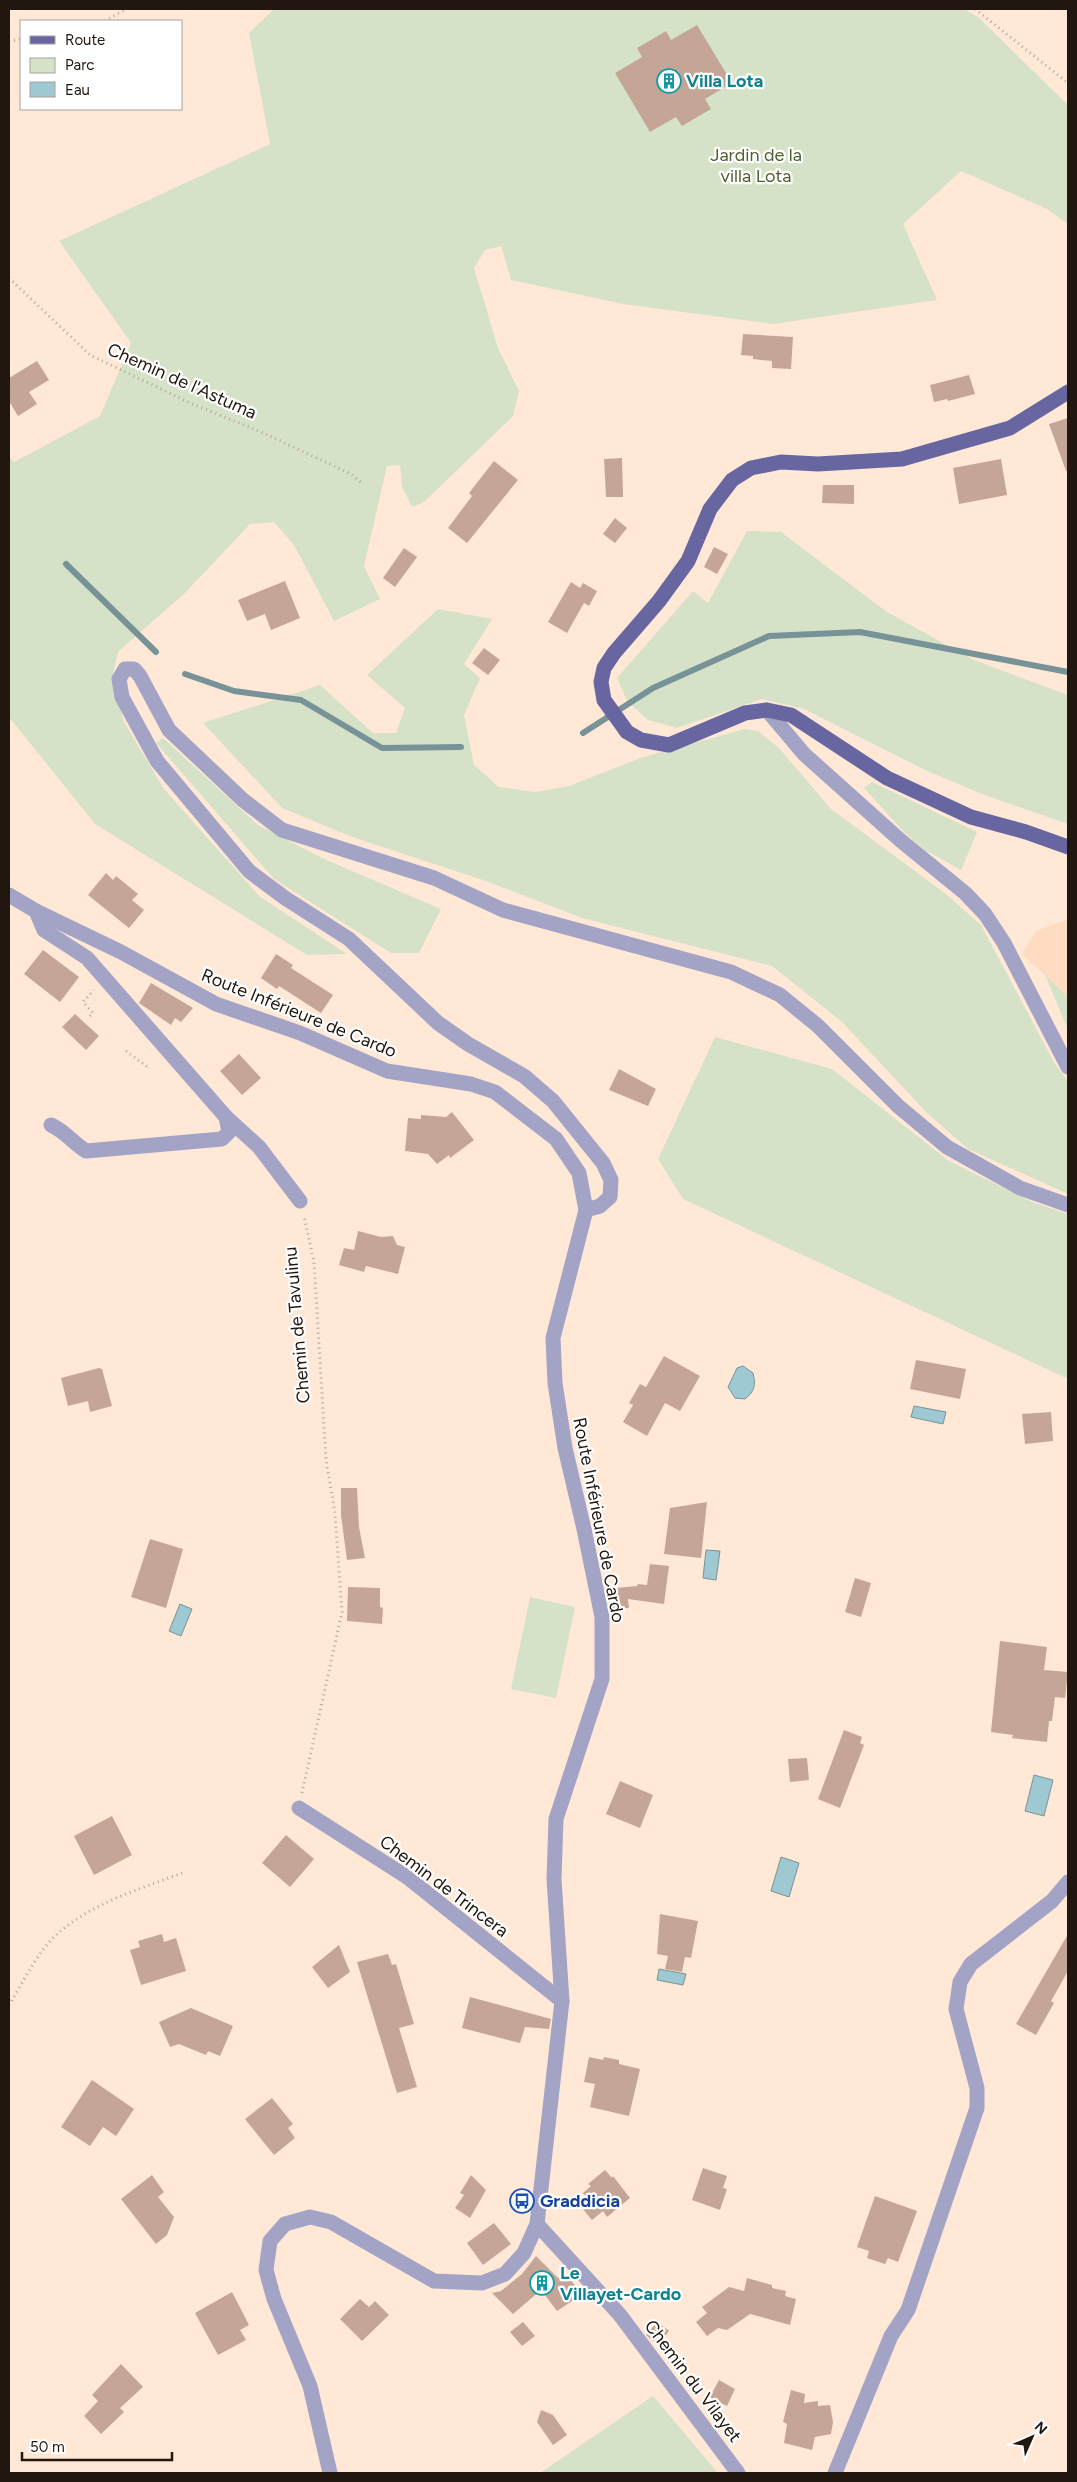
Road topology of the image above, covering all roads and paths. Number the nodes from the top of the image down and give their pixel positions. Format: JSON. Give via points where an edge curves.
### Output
{"nodes":[{"id":1,"x":126,"y":9,"type":"edge"},
{"id":2,"x":976,"y":9,"type":"edge"},
{"id":3,"x":107,"y":20,"type":"edge"},
{"id":4,"x":1068,"y":83,"type":"edge"},
{"id":5,"x":9,"y":278,"type":"edge"},
{"id":6,"x":1068,"y":392,"type":"edge"},
{"id":7,"x":362,"y":483,"type":"dead end"},
{"id":8,"x":767,"y":710,"type":"junction"},
{"id":9,"x":1068,"y":847,"type":"edge"},
{"id":10,"x":9,"y":895,"type":"edge"},
{"id":11,"x":36,"y":911,"type":"junction"},
{"id":12,"x":104,"y":978,"type":"junction"},
{"id":13,"x":90,"y":1016,"type":"dead end"},
{"id":14,"x":126,"y":1051,"type":"dead end"},
{"id":15,"x":1068,"y":1067,"type":"edge"},
{"id":16,"x":149,"y":1068,"type":"dead end"},
{"id":17,"x":226,"y":1118,"type":"junction"},
{"id":18,"x":51,"y":1125,"type":"dead end"},
{"id":19,"x":300,"y":1201,"type":"joint"},
{"id":20,"x":1068,"y":1205,"type":"edge"},
{"id":21,"x":586,"y":1210,"type":"junction"},
{"id":22,"x":299,"y":1808,"type":"joint"},
{"id":23,"x":185,"y":1872,"type":"dead end"},
{"id":24,"x":1068,"y":1882,"type":"edge"},
{"id":25,"x":562,"y":2001,"type":"junction"},
{"id":26,"x":9,"y":2005,"type":"edge"},
{"id":27,"x":537,"y":2224,"type":"junction"},
{"id":28,"x":330,"y":2473,"type":"edge"},
{"id":29,"x":738,"y":2473,"type":"edge"},
{"id":30,"x":835,"y":2473,"type":"edge"}],
"edges":[{"from":1,"to":3,"type":"path"},
{"from":2,"to":4,"type":"path"},
{"from":5,"to":7,"type":"path","name":"Chemin de l'Astuma","via":[[90,355],[351,474]]},
{"from":6,"to":8,"type":"main road","via":[[1010,428],[902,459],[818,464],[781,462],[751,468],[732,480],[710,509],[688,560],[660,601],[614,652],[604,668],[601,682],[604,700],[626,732],[641,740],[669,745],[745,713]]},
{"from":8,"to":9,"type":"main road","via":[[791,716],[887,778],[971,817]]},
{"from":8,"to":15,"type":"street","via":[[804,754],[985,914],[1004,943]]},
{"from":10,"to":11,"type":"street","name":"Route Inférieure de Cardo"},
{"from":11,"to":12,"type":"street","via":[[44,930],[87,958]]},
{"from":11,"to":21,"type":"street","name":"Route Inférieure de Cardo","via":[[121,952],[216,1004],[300,1034],[386,1071],[471,1084],[495,1092],[556,1139],[578,1173]]},
{"from":12,"to":13,"type":"path","via":[[83,1002],[93,1012]]},
{"from":12,"to":17,"type":"street"},
{"from":14,"to":16,"type":"path"},
{"from":17,"to":18,"type":"street","via":[[229,1132],[222,1139],[86,1151]]},
{"from":17,"to":19,"type":"street","via":[[259,1147]]},
{"from":19,"to":22,"type":"path","name":"Chemin de Tavulinu","via":[[314,1262],[326,1460],[335,1513],[342,1612]]},
{"from":20,"to":21,"type":"street","via":[[1020,1188],[947,1147],[898,1106],[818,1026],[780,994],[731,972],[504,910],[434,878],[282,830],[243,800],[169,730],[140,676],[134,669],[124,669],[119,679],[122,697],[157,762],[249,871],[349,939],[438,1023],[524,1076],[553,1101],[603,1163],[611,1180],[610,1196],[600,1206]]},
{"from":21,"to":25,"type":"street","name":"Route Inférieure de Cardo","via":[[553,1338],[555,1383],[565,1448],[602,1617],[602,1679],[556,1819],[554,1879]]},
{"from":22,"to":25,"type":"street","name":"Chemin de Trincera","via":[[407,1877]]},
{"from":23,"to":26,"type":"path","via":[[97,1906],[60,1931]]},
{"from":24,"to":30,"type":"street","via":[[1052,1901],[971,1964],[960,1982],[956,2009],[977,2088],[977,2108],[908,2310],[891,2336]]},
{"from":25,"to":27,"type":"street","name":"Route Inférieure de Cardo"},
{"from":27,"to":28,"type":"street","name":"Route Inférieure de Cardo","via":[[524,2253],[505,2274],[482,2283],[434,2281],[330,2222],[310,2217],[285,2224],[270,2241],[266,2270],[274,2299],[310,2386]]},
{"from":27,"to":29,"type":"street","name":"Chemin du Vilayet","via":[[620,2315]]}]}
